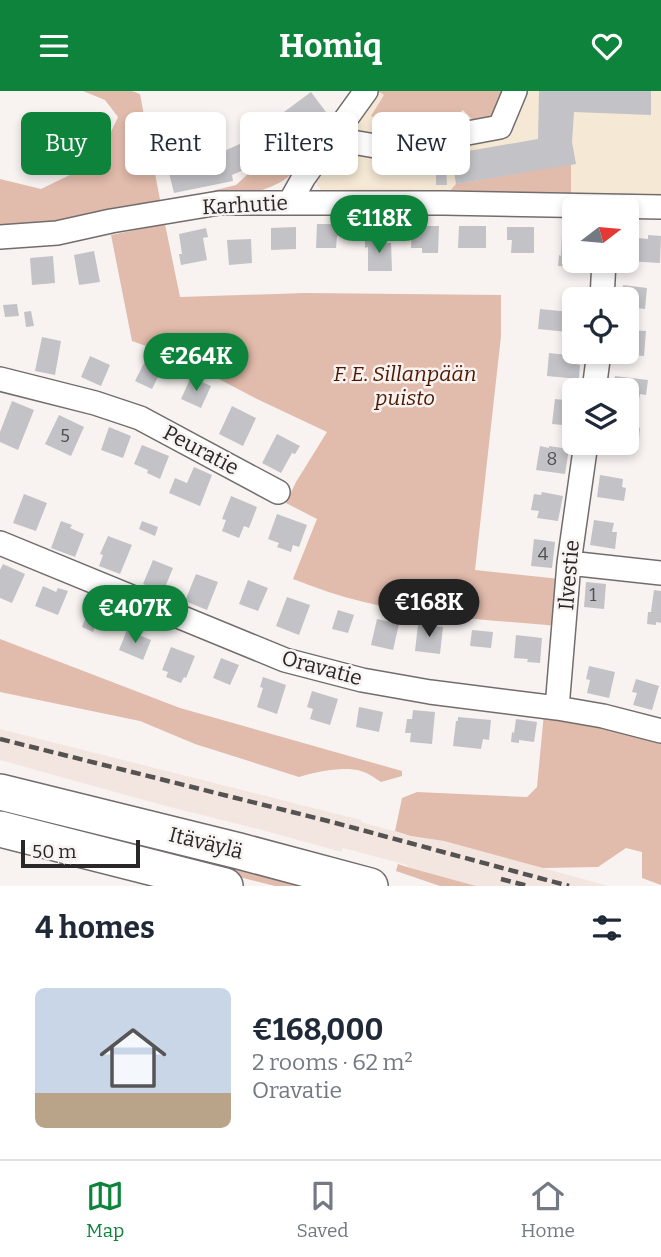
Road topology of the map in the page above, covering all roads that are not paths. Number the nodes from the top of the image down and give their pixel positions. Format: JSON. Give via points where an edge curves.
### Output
{"nodes":[{"id":1,"x":366,"y":91,"type":"edge"},
{"id":2,"x":515,"y":91,"type":"edge"},
{"id":3,"x":351,"y":112,"type":"edge"},
{"id":4,"x":358,"y":143,"type":"edge"},
{"id":5,"x":305,"y":175,"type":"edge"},
{"id":6,"x":290,"y":202,"type":"junction"},
{"id":7,"x":562,"y":206,"type":"edge"},
{"id":8,"x":639,"y":207,"type":"edge"},
{"id":9,"x":661,"y":207,"type":"edge"},
{"id":10,"x":0,"y":237,"type":"edge"},
{"id":11,"x":0,"y":379,"type":"edge"},
{"id":12,"x":584,"y":455,"type":"edge"},
{"id":13,"x":278,"y":492,"type":"dead end"},
{"id":14,"x":0,"y":543,"type":"edge"},
{"id":15,"x":569,"y":563,"type":"junction"},
{"id":16,"x":661,"y":573,"type":"edge"},
{"id":17,"x":557,"y":708,"type":"junction"},
{"id":18,"x":661,"y":731,"type":"edge"},
{"id":19,"x":0,"y":792,"type":"edge"},
{"id":20,"x":0,"y":829,"type":"edge"},
{"id":21,"x":225,"y":886,"type":"edge"},
{"id":22,"x":370,"y":886,"type":"edge"}],
"edges":[{"from":1,"to":3,"type":"street"},
{"from":2,"to":4,"type":"street","via":[[500,127],[387,148]]},
{"from":5,"to":6,"type":"street"},
{"from":6,"to":7,"type":"street","name":"Karhutie"},
{"from":6,"to":10,"type":"street","name":"Karhutie","via":[[219,203],[57,233]]},
{"from":8,"to":9,"type":"street","name":"Karhutie"},
{"from":11,"to":13,"type":"street","name":"Peuratie","via":[[140,418]]},
{"from":12,"to":15,"type":"street","name":"Ilvestie"},
{"from":14,"to":17,"type":"street","name":"Oravatie","via":[[285,660],[430,692]]},
{"from":15,"to":16,"type":"street"},
{"from":15,"to":17,"type":"street","name":"Ilvestie"},
{"from":17,"to":18,"type":"street","name":"Oravatie"},
{"from":19,"to":22,"type":"highway","name":"Itäväylä"},
{"from":20,"to":21,"type":"highway","name":"Itäväylä"}]}
